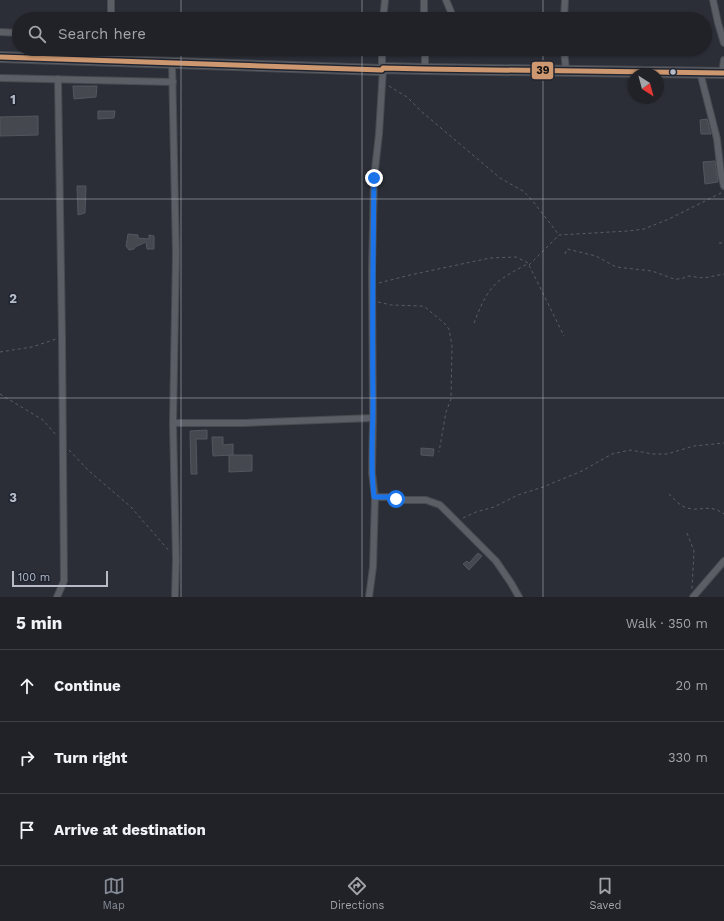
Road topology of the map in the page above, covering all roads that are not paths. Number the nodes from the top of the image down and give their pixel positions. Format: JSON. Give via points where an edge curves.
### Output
{"nodes":[{"id":1,"x":111,"y":0,"type":"edge"},
{"id":2,"x":385,"y":0,"type":"edge"},
{"id":3,"x":424,"y":0,"type":"edge"},
{"id":4,"x":446,"y":0,"type":"edge"},
{"id":5,"x":565,"y":0,"type":"edge"},
{"id":6,"x":713,"y":0,"type":"edge"},
{"id":7,"x":111,"y":12,"type":"edge"},
{"id":8,"x":384,"y":12,"type":"edge"},
{"id":9,"x":424,"y":12,"type":"edge"},
{"id":10,"x":451,"y":12,"type":"edge"},
{"id":11,"x":564,"y":12,"type":"edge"},
{"id":12,"x":0,"y":32,"type":"edge"},
{"id":13,"x":12,"y":33,"type":"edge"},
{"id":14,"x":724,"y":43,"type":"edge"},
{"id":15,"x":110,"y":56,"type":"edge"},
{"id":16,"x":382,"y":56,"type":"edge"},
{"id":17,"x":425,"y":56,"type":"edge"},
{"id":18,"x":565,"y":56,"type":"edge"},
{"id":19,"x":0,"y":57,"type":"edge"},
{"id":20,"x":110,"y":60,"type":"junction"},
{"id":21,"x":724,"y":60,"type":"edge"},
{"id":22,"x":172,"y":62,"type":"junction"},
{"id":23,"x":383,"y":69,"type":"junction"},
{"id":24,"x":425,"y":69,"type":"junction"},
{"id":25,"x":566,"y":71,"type":"junction"},
{"id":26,"x":700,"y":72,"type":"junction"},
{"id":27,"x":723,"y":73,"type":"edge"},
{"id":28,"x":0,"y":78,"type":"edge"},
{"id":29,"x":58,"y":80,"type":"junction"},
{"id":30,"x":173,"y":82,"type":"junction"},
{"id":31,"x":724,"y":186,"type":"edge"},
{"id":32,"x":373,"y":418,"type":"junction"},
{"id":33,"x":173,"y":423,"type":"junction"},
{"id":34,"x":374,"y":497,"type":"junction"},
{"id":35,"x":724,"y":561,"type":"edge"},
{"id":36,"x":693,"y":594,"type":"edge"},
{"id":37,"x":57,"y":597,"type":"edge"},
{"id":38,"x":175,"y":597,"type":"edge"},
{"id":39,"x":369,"y":597,"type":"edge"},
{"id":40,"x":519,"y":597,"type":"edge"}],
"edges":[{"from":1,"to":7,"type":"street"},
{"from":2,"to":8,"type":"street"},
{"from":3,"to":9,"type":"street"},
{"from":4,"to":10,"type":"street"},
{"from":5,"to":11,"type":"street"},
{"from":6,"to":14,"type":"street"},
{"from":12,"to":13,"type":"street"},
{"from":15,"to":20,"type":"street"},
{"from":16,"to":23,"type":"street"},
{"from":17,"to":24,"type":"street"},
{"from":18,"to":25,"type":"street"},
{"from":19,"to":20,"type":"highway"},
{"from":20,"to":22,"type":"highway"},
{"from":21,"to":27,"type":"street"},
{"from":22,"to":23,"type":"highway"},
{"from":22,"to":30,"type":"street"},
{"from":23,"to":24,"type":"highway"},
{"from":23,"to":32,"type":"street","via":[[380,134],[374,178]]},
{"from":24,"to":25,"type":"highway"},
{"from":25,"to":26,"type":"highway"},
{"from":26,"to":27,"type":"highway"},
{"from":26,"to":31,"type":"street","via":[[717,139]]},
{"from":28,"to":29,"type":"street"},
{"from":29,"to":30,"type":"street"},
{"from":29,"to":37,"type":"street","via":[[64,581]]},
{"from":30,"to":33,"type":"street","via":[[176,296]]},
{"from":32,"to":33,"type":"street"},
{"from":32,"to":34,"type":"street"},
{"from":33,"to":38,"type":"street"},
{"from":34,"to":39,"type":"street","via":[[373,567]]},
{"from":34,"to":40,"type":"street","via":[[426,500],[444,509],[496,561]]},
{"from":35,"to":36,"type":"street"}]}
